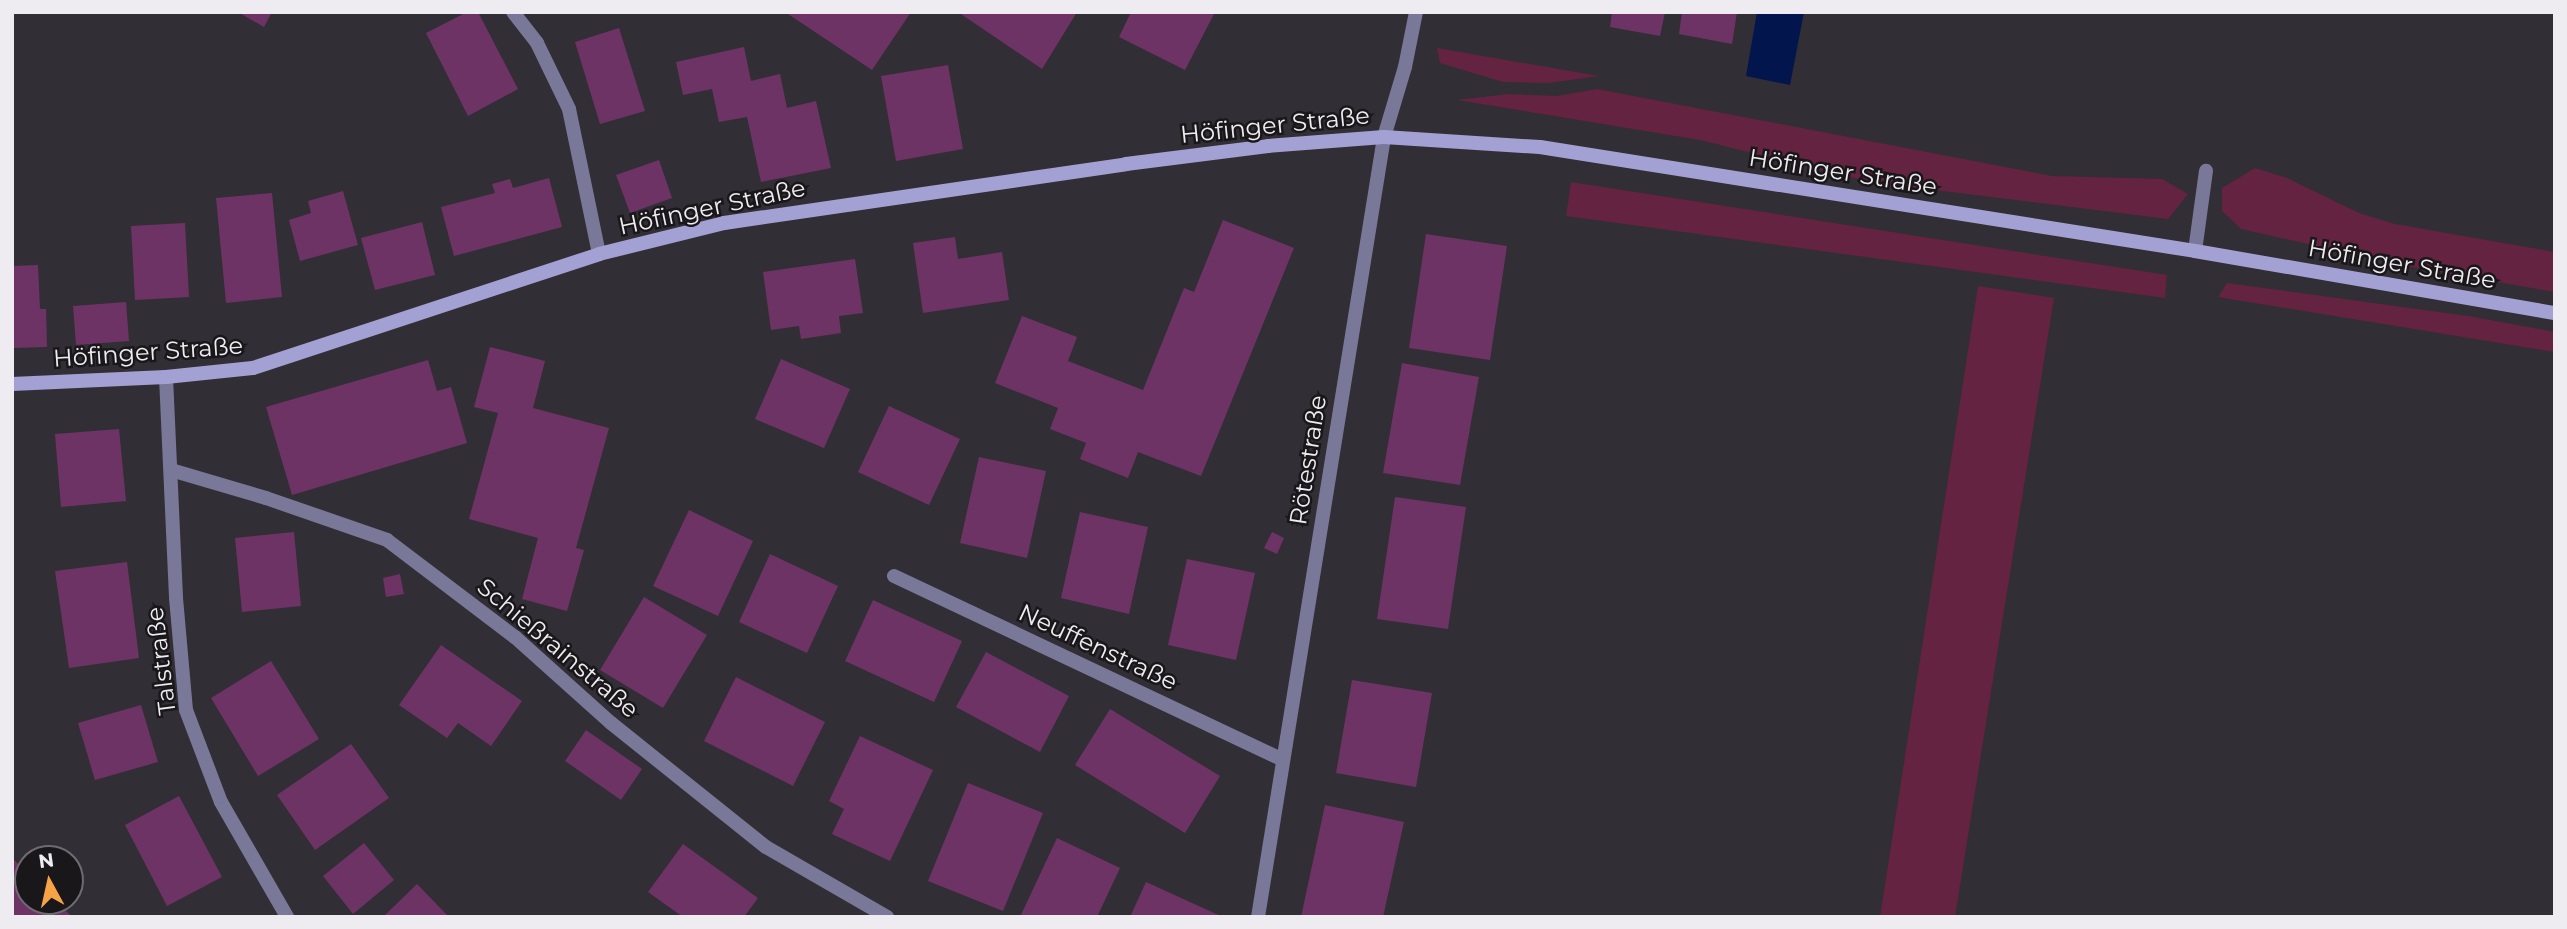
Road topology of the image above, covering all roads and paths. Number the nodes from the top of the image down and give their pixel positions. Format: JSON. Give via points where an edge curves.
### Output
{"nodes":[{"id":1,"x":513,"y":12,"type":"edge"},
{"id":2,"x":1416,"y":12,"type":"edge"},
{"id":3,"x":1384,"y":137,"type":"junction"},
{"id":4,"x":2206,"y":171,"type":"dead end"},
{"id":5,"x":2195,"y":251,"type":"junction"},
{"id":6,"x":599,"y":254,"type":"junction"},
{"id":7,"x":2555,"y":313,"type":"edge"},
{"id":8,"x":166,"y":377,"type":"junction"},
{"id":9,"x":12,"y":384,"type":"edge"},
{"id":10,"x":171,"y":470,"type":"junction"},
{"id":11,"x":894,"y":576,"type":"dead end"},
{"id":12,"x":1283,"y":760,"type":"junction"},
{"id":13,"x":287,"y":917,"type":"edge"},
{"id":14,"x":887,"y":917,"type":"edge"},
{"id":15,"x":1258,"y":917,"type":"edge"}],
"edges":[{"from":1,"to":6,"type":"street","via":[[537,43],[569,109]]},
{"from":2,"to":3,"type":"street","name":"Rötestraße"},
{"from":3,"to":5,"type":"street","name":"Höfinger Straße","via":[[1541,147]]},
{"from":3,"to":6,"type":"street","name":"Höfinger Straße","via":[[1268,146],[991,182],[724,223]]},
{"from":3,"to":12,"type":"street","name":"Rötestraße"},
{"from":4,"to":5,"type":"street"},
{"from":5,"to":7,"type":"street","name":"Höfinger Straße"},
{"from":6,"to":8,"type":"street","name":"Höfinger Straße","via":[[253,368]]},
{"from":8,"to":9,"type":"street","name":"Höfinger Straße"},
{"from":8,"to":10,"type":"street","name":"Talstraße"},
{"from":10,"to":13,"type":"street","name":"Talstraße","via":[[186,710],[221,802]]},
{"from":10,"to":14,"type":"street","name":"Schießrainstraße","via":[[387,540],[515,637],[611,723],[766,847]]},
{"from":11,"to":12,"type":"street","name":"Neuffenstraße"},
{"from":12,"to":15,"type":"street","name":"Rötestraße"}]}
